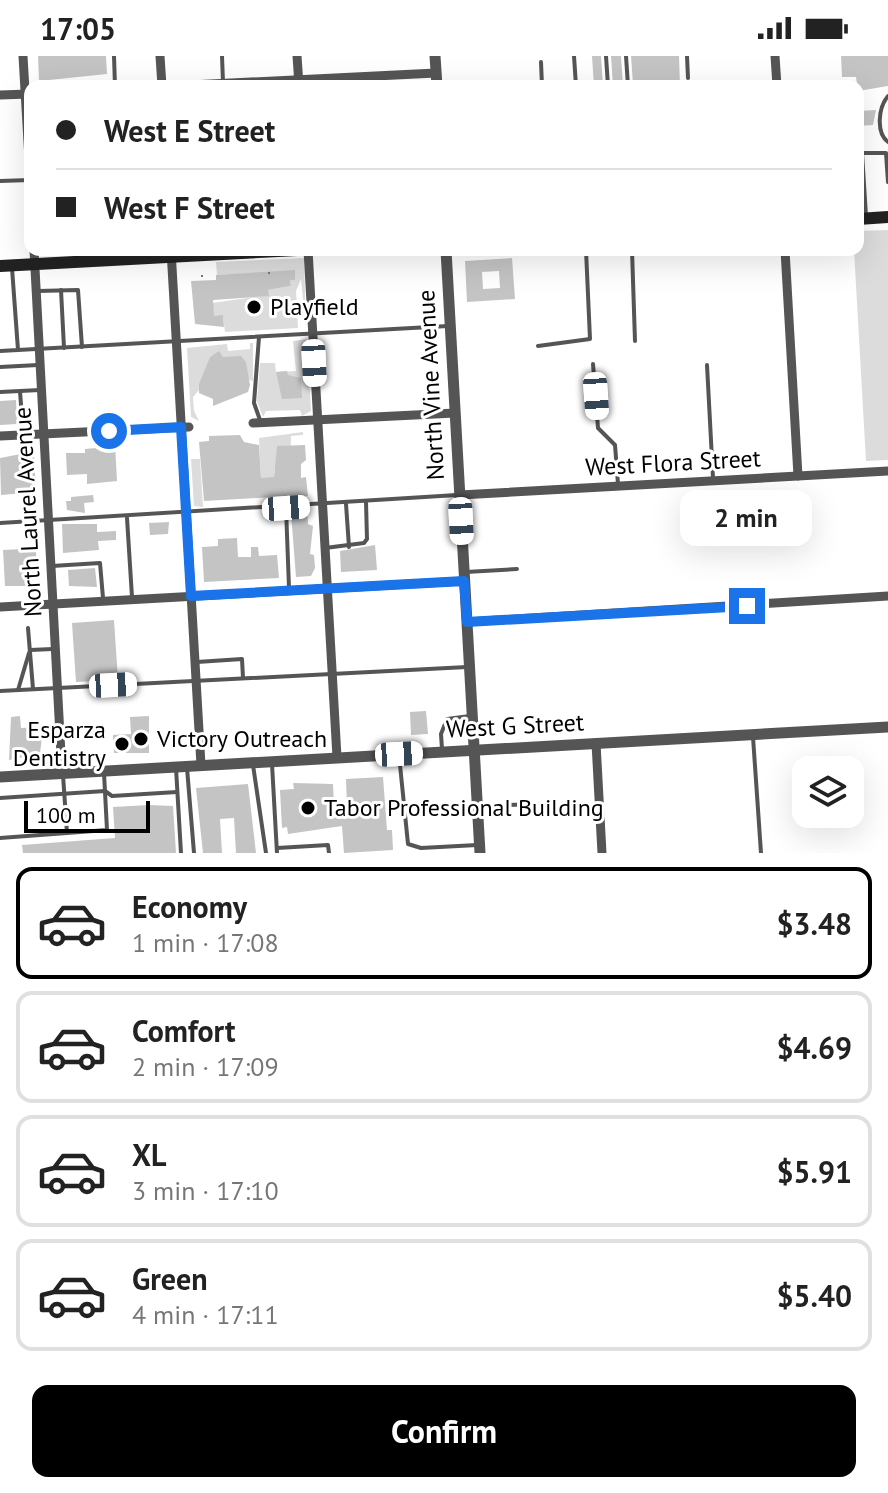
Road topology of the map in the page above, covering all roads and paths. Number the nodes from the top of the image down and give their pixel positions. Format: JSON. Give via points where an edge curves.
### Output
{"nodes":[{"id":1,"x":23,"y":56,"type":"edge"},
{"id":2,"x":114,"y":56,"type":"edge"},
{"id":3,"x":160,"y":56,"type":"edge"},
{"id":4,"x":222,"y":56,"type":"edge"},
{"id":5,"x":297,"y":56,"type":"edge"},
{"id":6,"x":435,"y":56,"type":"edge"},
{"id":7,"x":574,"y":56,"type":"edge"},
{"id":8,"x":606,"y":56,"type":"edge"},
{"id":9,"x":626,"y":56,"type":"edge"},
{"id":10,"x":687,"y":56,"type":"edge"},
{"id":11,"x":775,"y":56,"type":"edge"},
{"id":12,"x":541,"y":62,"type":"dead end"},
{"id":13,"x":436,"y":73,"type":"junction"},
{"id":14,"x":688,"y":78,"type":"dead end"},
{"id":15,"x":26,"y":80,"type":"edge"},
{"id":16,"x":115,"y":80,"type":"edge"},
{"id":17,"x":162,"y":80,"type":"edge"},
{"id":18,"x":223,"y":80,"type":"edge"},
{"id":19,"x":299,"y":80,"type":"edge"},
{"id":20,"x":349,"y":80,"type":"edge"},
{"id":21,"x":437,"y":80,"type":"edge"},
{"id":22,"x":542,"y":80,"type":"edge"},
{"id":23,"x":576,"y":80,"type":"edge"},
{"id":24,"x":608,"y":80,"type":"edge"},
{"id":25,"x":628,"y":80,"type":"edge"},
{"id":26,"x":777,"y":80,"type":"edge"},
{"id":27,"x":24,"y":94,"type":"edge"},
{"id":28,"x":0,"y":95,"type":"edge"},
{"id":29,"x":888,"y":96,"type":"edge"},
{"id":30,"x":888,"y":142,"type":"edge"},
{"id":31,"x":864,"y":153,"type":"edge"},
{"id":32,"x":24,"y":179,"type":"edge"},
{"id":33,"x":0,"y":181,"type":"edge"},
{"id":34,"x":888,"y":182,"type":"edge"},
{"id":35,"x":888,"y":217,"type":"edge"},
{"id":36,"x":864,"y":218,"type":"edge"},
{"id":37,"x":34,"y":256,"type":"edge"},
{"id":38,"x":144,"y":256,"type":"edge"},
{"id":39,"x":171,"y":256,"type":"edge"},
{"id":40,"x":308,"y":256,"type":"edge"},
{"id":41,"x":446,"y":256,"type":"edge"},
{"id":42,"x":586,"y":256,"type":"edge"},
{"id":43,"x":632,"y":256,"type":"edge"},
{"id":44,"x":785,"y":256,"type":"edge"},
{"id":45,"x":35,"y":264,"type":"junction"},
{"id":46,"x":6,"y":266,"type":"edge"},
{"id":47,"x":202,"y":275,"type":"dead end"},
{"id":48,"x":202,"y":281,"type":"dead end"},
{"id":49,"x":61,"y":290,"type":"junction"},
{"id":50,"x":36,"y":291,"type":"junction"},
{"id":51,"x":450,"y":326,"type":"junction"},
{"id":52,"x":313,"y":334,"type":"junction"},
{"id":53,"x":259,"y":337,"type":"junction"},
{"id":54,"x":176,"y":341,"type":"junction"},
{"id":55,"x":635,"y":341,"type":"dead end"},
{"id":56,"x":538,"y":346,"type":"dead end"},
{"id":57,"x":82,"y":347,"type":"junction"},
{"id":58,"x":64,"y":348,"type":"junction"},
{"id":59,"x":18,"y":350,"type":"junction"},
{"id":60,"x":39,"y":350,"type":"junction"},
{"id":61,"x":0,"y":351,"type":"edge"},
{"id":62,"x":593,"y":364,"type":"dead end"},
{"id":63,"x":40,"y":365,"type":"junction"},
{"id":64,"x":707,"y":365,"type":"dead end"},
{"id":65,"x":0,"y":367,"type":"edge"},
{"id":66,"x":42,"y":390,"type":"junction"},
{"id":67,"x":20,"y":391,"type":"junction"},
{"id":68,"x":0,"y":392,"type":"edge"},
{"id":69,"x":455,"y":413,"type":"junction"},
{"id":70,"x":318,"y":420,"type":"junction"},
{"id":71,"x":258,"y":423,"type":"joint"},
{"id":72,"x":185,"y":427,"type":"junction"},
{"id":73,"x":44,"y":434,"type":"junction"},
{"id":74,"x":23,"y":435,"type":"junction"},
{"id":75,"x":0,"y":436,"type":"edge"},
{"id":76,"x":888,"y":471,"type":"edge"},
{"id":77,"x":798,"y":476,"type":"junction"},
{"id":78,"x":713,"y":481,"type":"junction"},
{"id":79,"x":619,"y":486,"type":"junction"},
{"id":80,"x":460,"y":495,"type":"junction"},
{"id":81,"x":366,"y":502,"type":"junction"},
{"id":82,"x":346,"y":504,"type":"junction"},
{"id":83,"x":322,"y":505,"type":"junction"},
{"id":84,"x":286,"y":508,"type":"junction"},
{"id":85,"x":186,"y":514,"type":"junction"},
{"id":86,"x":127,"y":517,"type":"junction"},
{"id":87,"x":49,"y":521,"type":"junction"},
{"id":88,"x":0,"y":523,"type":"edge"},
{"id":89,"x":349,"y":547,"type":"junction"},
{"id":90,"x":325,"y":548,"type":"junction"},
{"id":91,"x":51,"y":566,"type":"junction"},
{"id":92,"x":517,"y":569,"type":"dead end"},
{"id":93,"x":464,"y":577,"type":"junction"},
{"id":94,"x":327,"y":589,"type":"junction"},
{"id":95,"x":289,"y":591,"type":"junction"},
{"id":96,"x":191,"y":596,"type":"junction"},
{"id":97,"x":888,"y":596,"type":"edge"},
{"id":98,"x":132,"y":599,"type":"junction"},
{"id":99,"x":103,"y":601,"type":"junction"},
{"id":100,"x":53,"y":604,"type":"junction"},
{"id":101,"x":0,"y":607,"type":"edge"},
{"id":102,"x":467,"y":622,"type":"junction"},
{"id":103,"x":28,"y":628,"type":"dead end"},
{"id":104,"x":56,"y":649,"type":"junction"},
{"id":105,"x":30,"y":650,"type":"junction"},
{"id":106,"x":195,"y":663,"type":"junction"},
{"id":107,"x":469,"y":667,"type":"junction"},
{"id":108,"x":332,"y":673,"type":"junction"},
{"id":109,"x":243,"y":678,"type":"junction"},
{"id":110,"x":196,"y":681,"type":"junction"},
{"id":111,"x":58,"y":688,"type":"junction"},
{"id":112,"x":33,"y":689,"type":"junction"},
{"id":113,"x":18,"y":690,"type":"junction"},
{"id":114,"x":0,"y":691,"type":"edge"},
{"id":115,"x":472,"y":716,"type":"junction"},
{"id":116,"x":888,"y":727,"type":"edge"},
{"id":117,"x":753,"y":734,"type":"junction"},
{"id":118,"x":596,"y":743,"type":"junction"},
{"id":119,"x":474,"y":750,"type":"junction"},
{"id":120,"x":442,"y":752,"type":"junction"},
{"id":121,"x":399,"y":754,"type":"junction"},
{"id":122,"x":337,"y":757,"type":"junction"},
{"id":123,"x":272,"y":761,"type":"junction"},
{"id":124,"x":253,"y":762,"type":"junction"},
{"id":125,"x":201,"y":765,"type":"junction"},
{"id":126,"x":181,"y":766,"type":"junction"},
{"id":127,"x":104,"y":771,"type":"junction"},
{"id":128,"x":62,"y":773,"type":"junction"},
{"id":129,"x":0,"y":777,"type":"edge"},
{"id":130,"x":105,"y":791,"type":"junction"},
{"id":131,"x":177,"y":792,"type":"junction"},
{"id":132,"x":64,"y":793,"type":"junction"},
{"id":133,"x":0,"y":798,"type":"edge"},
{"id":134,"x":538,"y":804,"type":"dead end"},
{"id":135,"x":477,"y":806,"type":"junction"},
{"id":136,"x":67,"y":833,"type":"junction"},
{"id":137,"x":0,"y":838,"type":"edge"},
{"id":138,"x":480,"y":849,"type":"edge"},
{"id":139,"x":277,"y":850,"type":"edge"},
{"id":140,"x":181,"y":853,"type":"edge"},
{"id":141,"x":194,"y":853,"type":"edge"},
{"id":142,"x":266,"y":853,"type":"edge"},
{"id":143,"x":329,"y":853,"type":"edge"},
{"id":144,"x":602,"y":853,"type":"edge"},
{"id":145,"x":761,"y":853,"type":"edge"}],
"edges":[{"from":1,"to":15,"type":"street"},
{"from":2,"to":16,"type":"lane"},
{"from":3,"to":17,"type":"street"},
{"from":4,"to":18,"type":"lane"},
{"from":5,"to":19,"type":"street"},
{"from":6,"to":13,"type":"street"},
{"from":7,"to":23,"type":"lane"},
{"from":8,"to":24,"type":"lane"},
{"from":9,"to":25,"type":"lane"},
{"from":10,"to":14,"type":"lane"},
{"from":11,"to":26,"type":"street"},
{"from":12,"to":22,"type":"lane"},
{"from":13,"to":20,"type":"street"},
{"from":13,"to":21,"type":"street"},
{"from":27,"to":28,"type":"street"},
{"from":29,"to":30,"type":"lane","via":[[881,104],[879,127]]},
{"from":31,"to":34,"type":"lane","via":[[886,153]]},
{"from":32,"to":33,"type":"lane"},
{"from":35,"to":36,"type":"main road"},
{"from":37,"to":45,"type":"street","name":"North Laurel Avenue"},
{"from":38,"to":45,"type":"main road"},
{"from":39,"to":54,"type":"street"},
{"from":40,"to":52,"type":"street"},
{"from":41,"to":51,"type":"street","name":"North Vine Avenue"},
{"from":42,"to":56,"type":"lane","via":[[590,339]]},
{"from":43,"to":55,"type":"lane"},
{"from":44,"to":77,"type":"street"},
{"from":45,"to":46,"type":"main road"},
{"from":45,"to":50,"type":"street","name":"North Laurel Avenue"},
{"from":46,"to":59,"type":"lane"},
{"from":47,"to":48,"type":"path"},
{"from":49,"to":50,"type":"lane"},
{"from":49,"to":57,"type":"lane","via":[[78,290]]},
{"from":49,"to":58,"type":"lane"},
{"from":50,"to":60,"type":"street","name":"North Laurel Avenue"},
{"from":51,"to":52,"type":"lane"},
{"from":51,"to":69,"type":"street","name":"North Vine Avenue"},
{"from":52,"to":53,"type":"lane"},
{"from":52,"to":70,"type":"street"},
{"from":53,"to":54,"type":"lane"},
{"from":53,"to":71,"type":"lane","via":[[254,403]]},
{"from":54,"to":57,"type":"lane"},
{"from":54,"to":72,"type":"street"},
{"from":57,"to":58,"type":"lane"},
{"from":58,"to":60,"type":"lane"},
{"from":59,"to":60,"type":"lane"},
{"from":59,"to":61,"type":"lane"},
{"from":60,"to":63,"type":"street","name":"North Laurel Avenue"},
{"from":62,"to":79,"type":"lane","via":[[598,428],[615,445]]},
{"from":63,"to":65,"type":"lane"},
{"from":63,"to":66,"type":"street","name":"North Laurel Avenue"},
{"from":64,"to":78,"type":"lane"},
{"from":66,"to":67,"type":"lane"},
{"from":66,"to":73,"type":"street","name":"North Laurel Avenue"},
{"from":67,"to":68,"type":"lane"},
{"from":67,"to":74,"type":"lane"},
{"from":69,"to":70,"type":"street"},
{"from":69,"to":80,"type":"street","name":"North Vine Avenue"},
{"from":70,"to":71,"type":"street"},
{"from":70,"to":83,"type":"street"},
{"from":72,"to":73,"type":"street"},
{"from":72,"to":85,"type":"street"},
{"from":73,"to":74,"type":"street"},
{"from":73,"to":87,"type":"street","name":"North Laurel Avenue"},
{"from":74,"to":75,"type":"street"},
{"from":76,"to":77,"type":"street","name":"West Flora Street"},
{"from":77,"to":78,"type":"street","name":"West Flora Street"},
{"from":78,"to":79,"type":"street","name":"West Flora Street"},
{"from":79,"to":80,"type":"street","name":"West Flora Street"},
{"from":80,"to":81,"type":"lane"},
{"from":80,"to":93,"type":"street","name":"North Vine Avenue"},
{"from":81,"to":82,"type":"lane"},
{"from":81,"to":89,"type":"lane","via":[[367,539]]},
{"from":82,"to":83,"type":"lane"},
{"from":82,"to":89,"type":"lane"},
{"from":83,"to":84,"type":"lane"},
{"from":83,"to":90,"type":"street"},
{"from":84,"to":85,"type":"lane"},
{"from":84,"to":95,"type":"lane"},
{"from":85,"to":86,"type":"lane"},
{"from":85,"to":96,"type":"street"},
{"from":86,"to":87,"type":"lane"},
{"from":86,"to":98,"type":"lane"},
{"from":87,"to":88,"type":"lane"},
{"from":87,"to":91,"type":"street","name":"North Laurel Avenue"},
{"from":89,"to":90,"type":"lane"},
{"from":90,"to":94,"type":"street"},
{"from":91,"to":99,"type":"lane","via":[[100,563]]},
{"from":91,"to":100,"type":"street","name":"North Laurel Avenue"},
{"from":92,"to":93,"type":"lane"},
{"from":93,"to":94,"type":"street"},
{"from":93,"to":102,"type":"street","name":"North Vine Avenue"},
{"from":94,"to":95,"type":"street"},
{"from":94,"to":108,"type":"street"},
{"from":95,"to":96,"type":"street"},
{"from":96,"to":98,"type":"street"},
{"from":96,"to":106,"type":"street"},
{"from":97,"to":102,"type":"street"},
{"from":98,"to":99,"type":"street"},
{"from":99,"to":100,"type":"street"},
{"from":100,"to":101,"type":"street"},
{"from":100,"to":104,"type":"street","name":"North Laurel Avenue"},
{"from":102,"to":107,"type":"street","name":"North Vine Avenue"},
{"from":103,"to":105,"type":"lane"},
{"from":104,"to":105,"type":"lane"},
{"from":104,"to":111,"type":"street","name":"North Laurel Avenue"},
{"from":105,"to":112,"type":"lane"},
{"from":105,"to":113,"type":"lane"},
{"from":106,"to":109,"type":"lane","via":[[242,659]]},
{"from":106,"to":110,"type":"street"},
{"from":107,"to":108,"type":"lane"},
{"from":107,"to":115,"type":"street","name":"North Vine Avenue"},
{"from":108,"to":109,"type":"lane"},
{"from":108,"to":122,"type":"street"},
{"from":109,"to":110,"type":"lane"},
{"from":110,"to":111,"type":"lane"},
{"from":110,"to":125,"type":"street"},
{"from":111,"to":112,"type":"lane"},
{"from":111,"to":128,"type":"street","name":"North Laurel Avenue"},
{"from":112,"to":113,"type":"lane"},
{"from":113,"to":114,"type":"lane"},
{"from":115,"to":119,"type":"street","name":"North Vine Avenue"},
{"from":115,"to":120,"type":"lane","via":[[447,719]]},
{"from":116,"to":117,"type":"street","name":"West G Street"},
{"from":117,"to":118,"type":"street","name":"West G Street"},
{"from":117,"to":145,"type":"lane"},
{"from":118,"to":119,"type":"street","name":"West G Street"},
{"from":118,"to":144,"type":"street"},
{"from":119,"to":120,"type":"street","name":"West G Street"},
{"from":119,"to":135,"type":"street","name":"North Vine Avenue"},
{"from":120,"to":121,"type":"street","name":"West G Street"},
{"from":121,"to":122,"type":"street","name":"West G Street"},
{"from":121,"to":138,"type":"lane","via":[[408,844]]},
{"from":122,"to":123,"type":"street","name":"West G Street"},
{"from":123,"to":124,"type":"street","name":"West G Street"},
{"from":123,"to":139,"type":"lane"},
{"from":124,"to":125,"type":"street","name":"West G Street"},
{"from":124,"to":142,"type":"lane"},
{"from":125,"to":126,"type":"street","name":"West G Street"},
{"from":126,"to":127,"type":"street","name":"West G Street"},
{"from":126,"to":131,"type":"lane"},
{"from":126,"to":141,"type":"lane"},
{"from":127,"to":128,"type":"street","name":"West G Street"},
{"from":127,"to":130,"type":"lane"},
{"from":128,"to":129,"type":"street","name":"West G Street"},
{"from":128,"to":132,"type":"lane"},
{"from":130,"to":131,"type":"lane","via":[[112,796]]},
{"from":130,"to":132,"type":"lane"},
{"from":130,"to":136,"type":"lane","via":[[107,830]]},
{"from":131,"to":140,"type":"lane"},
{"from":132,"to":133,"type":"lane"},
{"from":132,"to":136,"type":"lane"},
{"from":134,"to":135,"type":"lane"},
{"from":135,"to":138,"type":"street","name":"North Vine Avenue"},
{"from":136,"to":137,"type":"lane"},
{"from":139,"to":143,"type":"lane","via":[[328,845]]}]}
